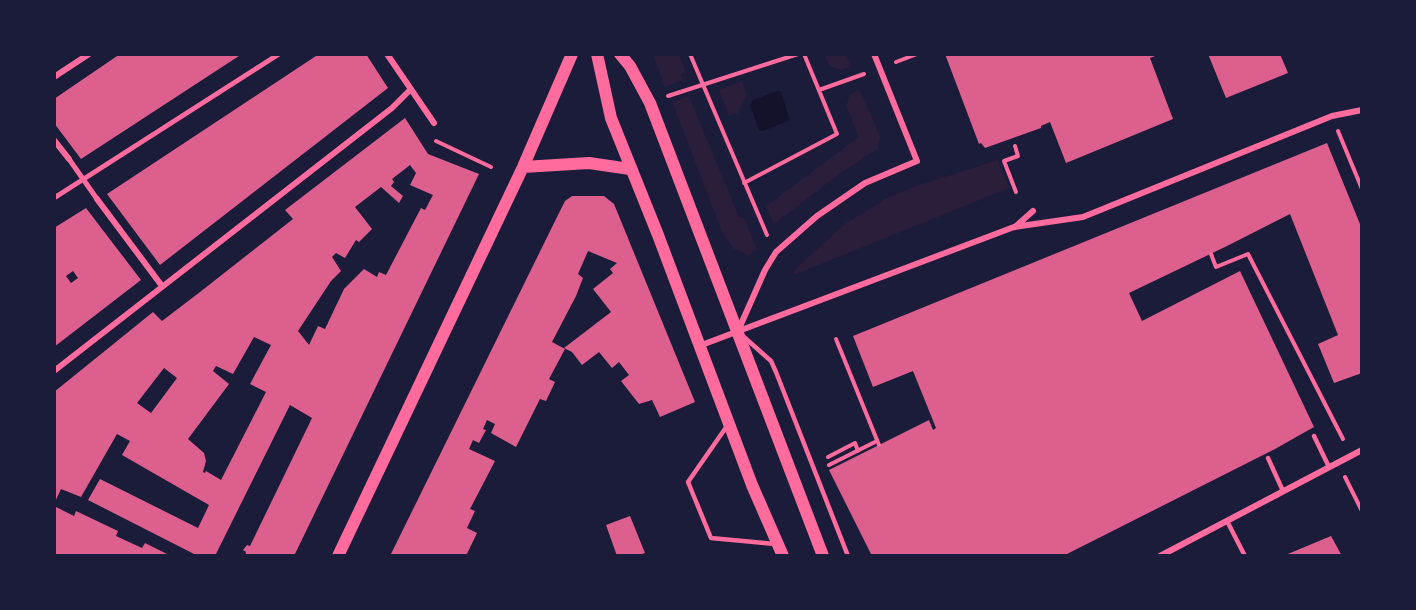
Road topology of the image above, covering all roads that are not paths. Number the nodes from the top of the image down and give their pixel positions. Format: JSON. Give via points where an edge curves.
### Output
{"nodes":[{"id":1,"x":89,"y":54,"type":"edge"},
{"id":2,"x":279,"y":54,"type":"edge"},
{"id":3,"x":387,"y":54,"type":"edge"},
{"id":4,"x":572,"y":54,"type":"edge"},
{"id":5,"x":597,"y":54,"type":"edge"},
{"id":6,"x":620,"y":54,"type":"edge"},
{"id":7,"x":874,"y":54,"type":"edge"},
{"id":8,"x":54,"y":77,"type":"edge"},
{"id":9,"x":411,"y":89,"type":"junction"},
{"id":10,"x":1362,"y":110,"type":"edge"},
{"id":11,"x":434,"y":123,"type":"dead end"},
{"id":12,"x":54,"y":140,"type":"edge"},
{"id":13,"x":69,"y":159,"type":"joint"},
{"id":14,"x":523,"y":167,"type":"junction"},
{"id":15,"x":630,"y":169,"type":"junction"},
{"id":16,"x":83,"y":179,"type":"junction"},
{"id":17,"x":54,"y":198,"type":"edge"},
{"id":18,"x":97,"y":199,"type":"joint"},
{"id":19,"x":1033,"y":211,"type":"dead end"},
{"id":20,"x":1014,"y":227,"type":"junction"},
{"id":21,"x":162,"y":286,"type":"junction"},
{"id":22,"x":738,"y":332,"type":"junction"},
{"id":23,"x":699,"y":346,"type":"junction"},
{"id":24,"x":54,"y":371,"type":"edge"},
{"id":25,"x":729,"y":424,"type":"junction"},
{"id":26,"x":1314,"y":436,"type":"dead end"},
{"id":27,"x":1362,"y":450,"type":"edge"},
{"id":28,"x":1268,"y":458,"type":"dead end"},
{"id":29,"x":1329,"y":467,"type":"junction"},
{"id":30,"x":1283,"y":491,"type":"junction"},
{"id":31,"x":1227,"y":521,"type":"junction"},
{"id":32,"x":781,"y":550,"type":"edge"},
{"id":33,"x":338,"y":556,"type":"edge"},
{"id":34,"x":823,"y":556,"type":"edge"},
{"id":35,"x":848,"y":556,"type":"edge"},
{"id":36,"x":1160,"y":556,"type":"edge"},
{"id":37,"x":1245,"y":556,"type":"edge"}],
"edges":[{"from":1,"to":8,"type":"street"},
{"from":2,"to":16,"type":"street"},
{"from":3,"to":9,"type":"street"},
{"from":4,"to":14,"type":"main road"},
{"from":5,"to":15,"type":"main road","via":[[611,118]]},
{"from":6,"to":22,"type":"main road","via":[[650,103]]},
{"from":7,"to":22,"type":"street","via":[[917,161],[865,183],[817,216],[776,252]]},
{"from":9,"to":11,"type":"street"},
{"from":9,"to":21,"type":"street","via":[[392,108]]},
{"from":10,"to":20,"type":"street","via":[[1332,116],[1083,217]]},
{"from":12,"to":13,"type":"street"},
{"from":13,"to":16,"type":"street"},
{"from":14,"to":15,"type":"main road","via":[[589,163]]},
{"from":14,"to":33,"type":"main road"},
{"from":15,"to":23,"type":"main road"},
{"from":16,"to":17,"type":"street"},
{"from":16,"to":18,"type":"street"},
{"from":18,"to":21,"type":"street"},
{"from":19,"to":20,"type":"street"},
{"from":20,"to":22,"type":"street"},
{"from":21,"to":24,"type":"street"},
{"from":22,"to":23,"type":"street"},
{"from":22,"to":34,"type":"main road"},
{"from":22,"to":35,"type":"lane","via":[[774,367]]},
{"from":23,"to":25,"type":"main road"},
{"from":25,"to":32,"type":"main road"},
{"from":25,"to":32,"type":"lane","via":[[688,482],[711,538]]},
{"from":26,"to":29,"type":"lane"},
{"from":27,"to":29,"type":"street"},
{"from":28,"to":30,"type":"lane"},
{"from":29,"to":30,"type":"street"},
{"from":30,"to":31,"type":"street"},
{"from":31,"to":36,"type":"street"},
{"from":31,"to":37,"type":"lane"}]}
